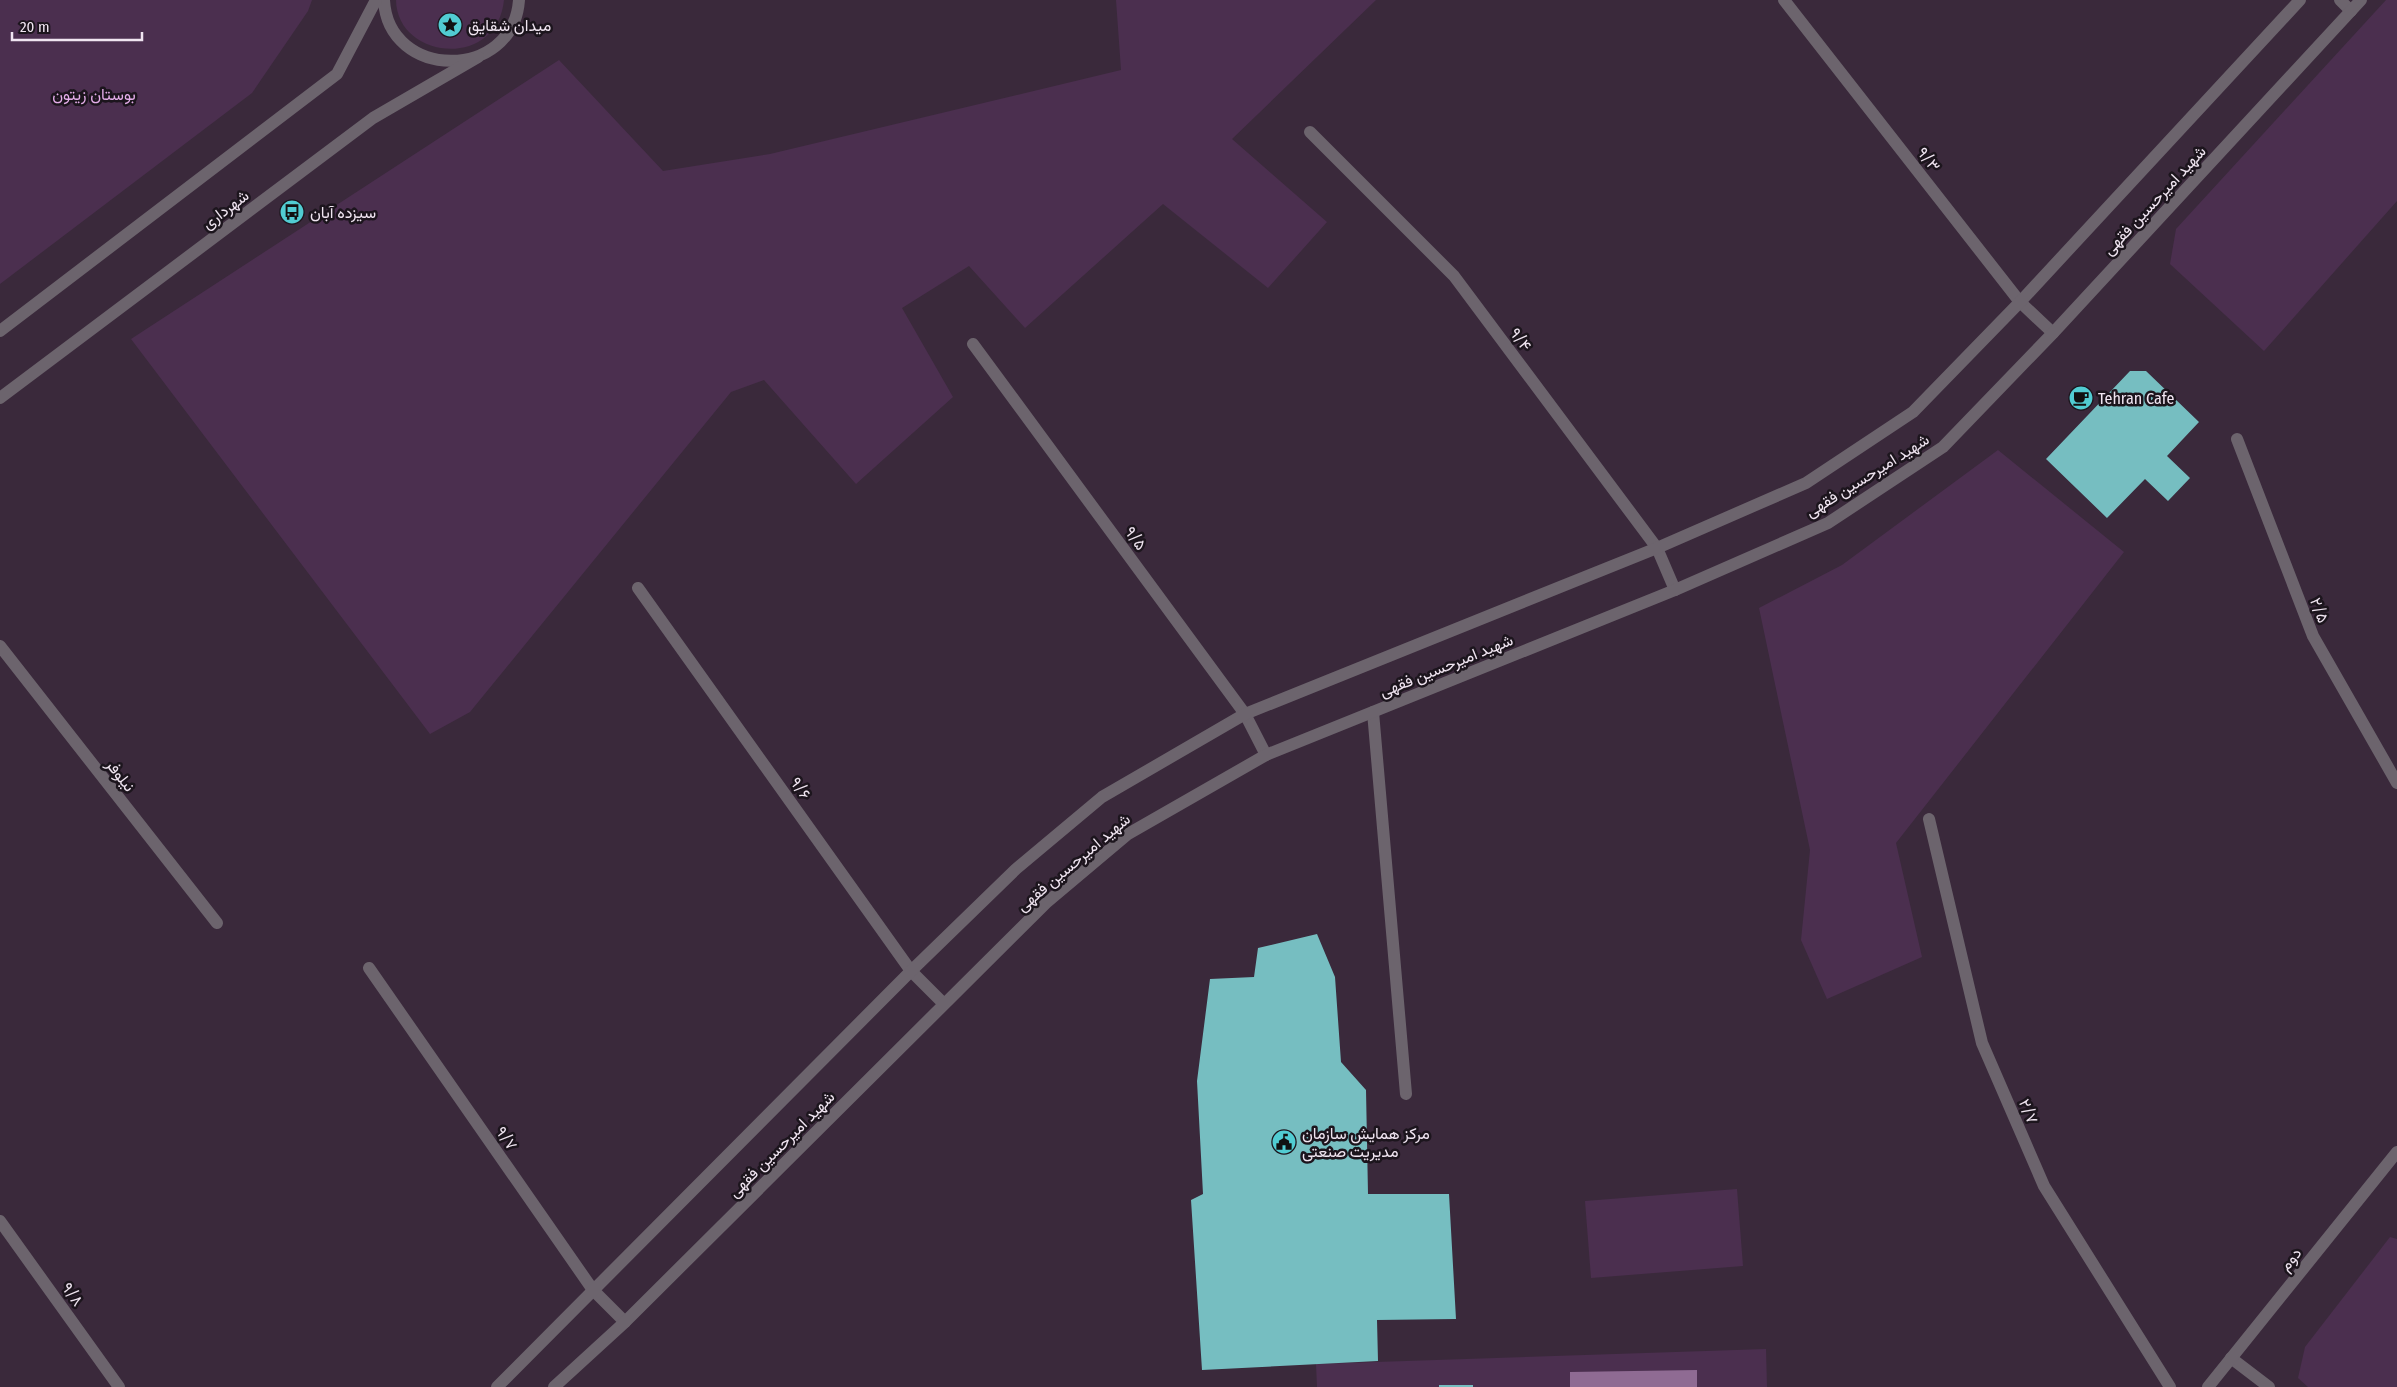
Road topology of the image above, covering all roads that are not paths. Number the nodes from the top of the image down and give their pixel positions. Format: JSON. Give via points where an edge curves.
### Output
{"nodes":[{"id":1,"x":376,"y":0,"type":"edge"},
{"id":2,"x":384,"y":0,"type":"edge"},
{"id":3,"x":1784,"y":0,"type":"edge"},
{"id":4,"x":2300,"y":0,"type":"edge"},
{"id":5,"x":2340,"y":0,"type":"edge"},
{"id":6,"x":2361,"y":0,"type":"edge"},
{"id":7,"x":520,"y":1,"type":"edge"},
{"id":8,"x":2351,"y":11,"type":"junction"},
{"id":9,"x":478,"y":57,"type":"junction"},
{"id":10,"x":1310,"y":132,"type":"dead end"},
{"id":11,"x":2020,"y":302,"type":"junction"},
{"id":12,"x":0,"y":331,"type":"edge"},
{"id":13,"x":2053,"y":333,"type":"junction"},
{"id":14,"x":973,"y":344,"type":"dead end"},
{"id":15,"x":0,"y":398,"type":"edge"},
{"id":16,"x":2237,"y":438,"type":"dead end"},
{"id":17,"x":1657,"y":548,"type":"junction"},
{"id":18,"x":638,"y":588,"type":"dead end"},
{"id":19,"x":1675,"y":590,"type":"junction"},
{"id":20,"x":0,"y":646,"type":"edge"},
{"id":21,"x":1372,"y":712,"type":"junction"},
{"id":22,"x":1245,"y":714,"type":"junction"},
{"id":23,"x":1266,"y":755,"type":"junction"},
{"id":24,"x":2397,"y":783,"type":"edge"},
{"id":25,"x":1929,"y":819,"type":"dead end"},
{"id":26,"x":217,"y":923,"type":"dead end"},
{"id":27,"x":369,"y":968,"type":"dead end"},
{"id":28,"x":911,"y":971,"type":"junction"},
{"id":29,"x":943,"y":1004,"type":"junction"},
{"id":30,"x":1406,"y":1094,"type":"dead end"},
{"id":31,"x":2397,"y":1152,"type":"edge"},
{"id":32,"x":0,"y":1221,"type":"edge"},
{"id":33,"x":593,"y":1290,"type":"junction"},
{"id":34,"x":626,"y":1322,"type":"junction"},
{"id":35,"x":2231,"y":1358,"type":"junction"},
{"id":36,"x":119,"y":1387,"type":"edge"},
{"id":37,"x":497,"y":1387,"type":"edge"},
{"id":38,"x":554,"y":1387,"type":"edge"},
{"id":39,"x":2170,"y":1387,"type":"edge"},
{"id":40,"x":2208,"y":1387,"type":"edge"},
{"id":41,"x":2269,"y":1387,"type":"edge"}],
"edges":[{"from":1,"to":12,"type":"street","via":[[337,74]]},
{"from":2,"to":9,"type":"street","via":[[384,10],[394,32],[410,49],[432,60],[455,62]]},
{"from":3,"to":11,"type":"street","name":"۹/۳"},
{"from":4,"to":11,"type":"street","name":"شهید امیرحسین فقهی"},
{"from":5,"to":8,"type":"street"},
{"from":6,"to":8,"type":"street","name":"شهید امیرحسین فقهی"},
{"from":7,"to":9,"type":"street","via":[[515,20],[506,35]]},
{"from":8,"to":13,"type":"street","name":"شهید امیرحسین فقهی"},
{"from":9,"to":15,"type":"street","name":"شهرداری","via":[[373,118]]},
{"from":10,"to":17,"type":"street","name":"۹/۴","via":[[1454,276]]},
{"from":11,"to":13,"type":"street","name":"۹/۳"},
{"from":11,"to":17,"type":"street","name":"شهید امیرحسین فقهی","via":[[1913,412],[1806,483]]},
{"from":13,"to":19,"type":"street","name":"شهید امیرحسین فقهی","via":[[1942,447],[1828,523]]},
{"from":14,"to":22,"type":"street","name":"۹/۵"},
{"from":16,"to":24,"type":"street","name":"۲/۵","via":[[2313,636]]},
{"from":17,"to":19,"type":"street","name":"۹/۴"},
{"from":17,"to":22,"type":"street","name":"شهید امیرحسین فقهی"},
{"from":18,"to":28,"type":"street","name":"۹/۶"},
{"from":19,"to":21,"type":"street","name":"شهید امیرحسین فقهی"},
{"from":20,"to":26,"type":"street","name":"نیلوفر"},
{"from":21,"to":23,"type":"street","name":"شهید امیرحسین فقهی"},
{"from":21,"to":30,"type":"street"},
{"from":22,"to":23,"type":"street","name":"۹/۵"},
{"from":22,"to":28,"type":"street","name":"شهید امیرحسین فقهی","via":[[1102,797],[1016,869]]},
{"from":23,"to":29,"type":"street","name":"شهید امیرحسین فقهی","via":[[1128,834],[1046,903]]},
{"from":25,"to":39,"type":"street","name":"۲/۷","via":[[1982,1043],[2044,1186]]},
{"from":27,"to":33,"type":"street","name":"۹/۷"},
{"from":28,"to":29,"type":"street","name":"۹/۶"},
{"from":28,"to":33,"type":"street","name":"شهید امیرحسین فقهی"},
{"from":29,"to":34,"type":"street","name":"شهید امیرحسین فقهی"},
{"from":31,"to":35,"type":"street","name":"دوم"},
{"from":32,"to":36,"type":"street","name":"۹/۸"},
{"from":33,"to":34,"type":"street","name":"۹/۷"},
{"from":33,"to":37,"type":"street","name":"شهید امیرحسین فقهی"},
{"from":34,"to":38,"type":"street","name":"شهید امیرحسین فقهی"},
{"from":35,"to":40,"type":"street","name":"دوم"},
{"from":35,"to":41,"type":"street"}]}
